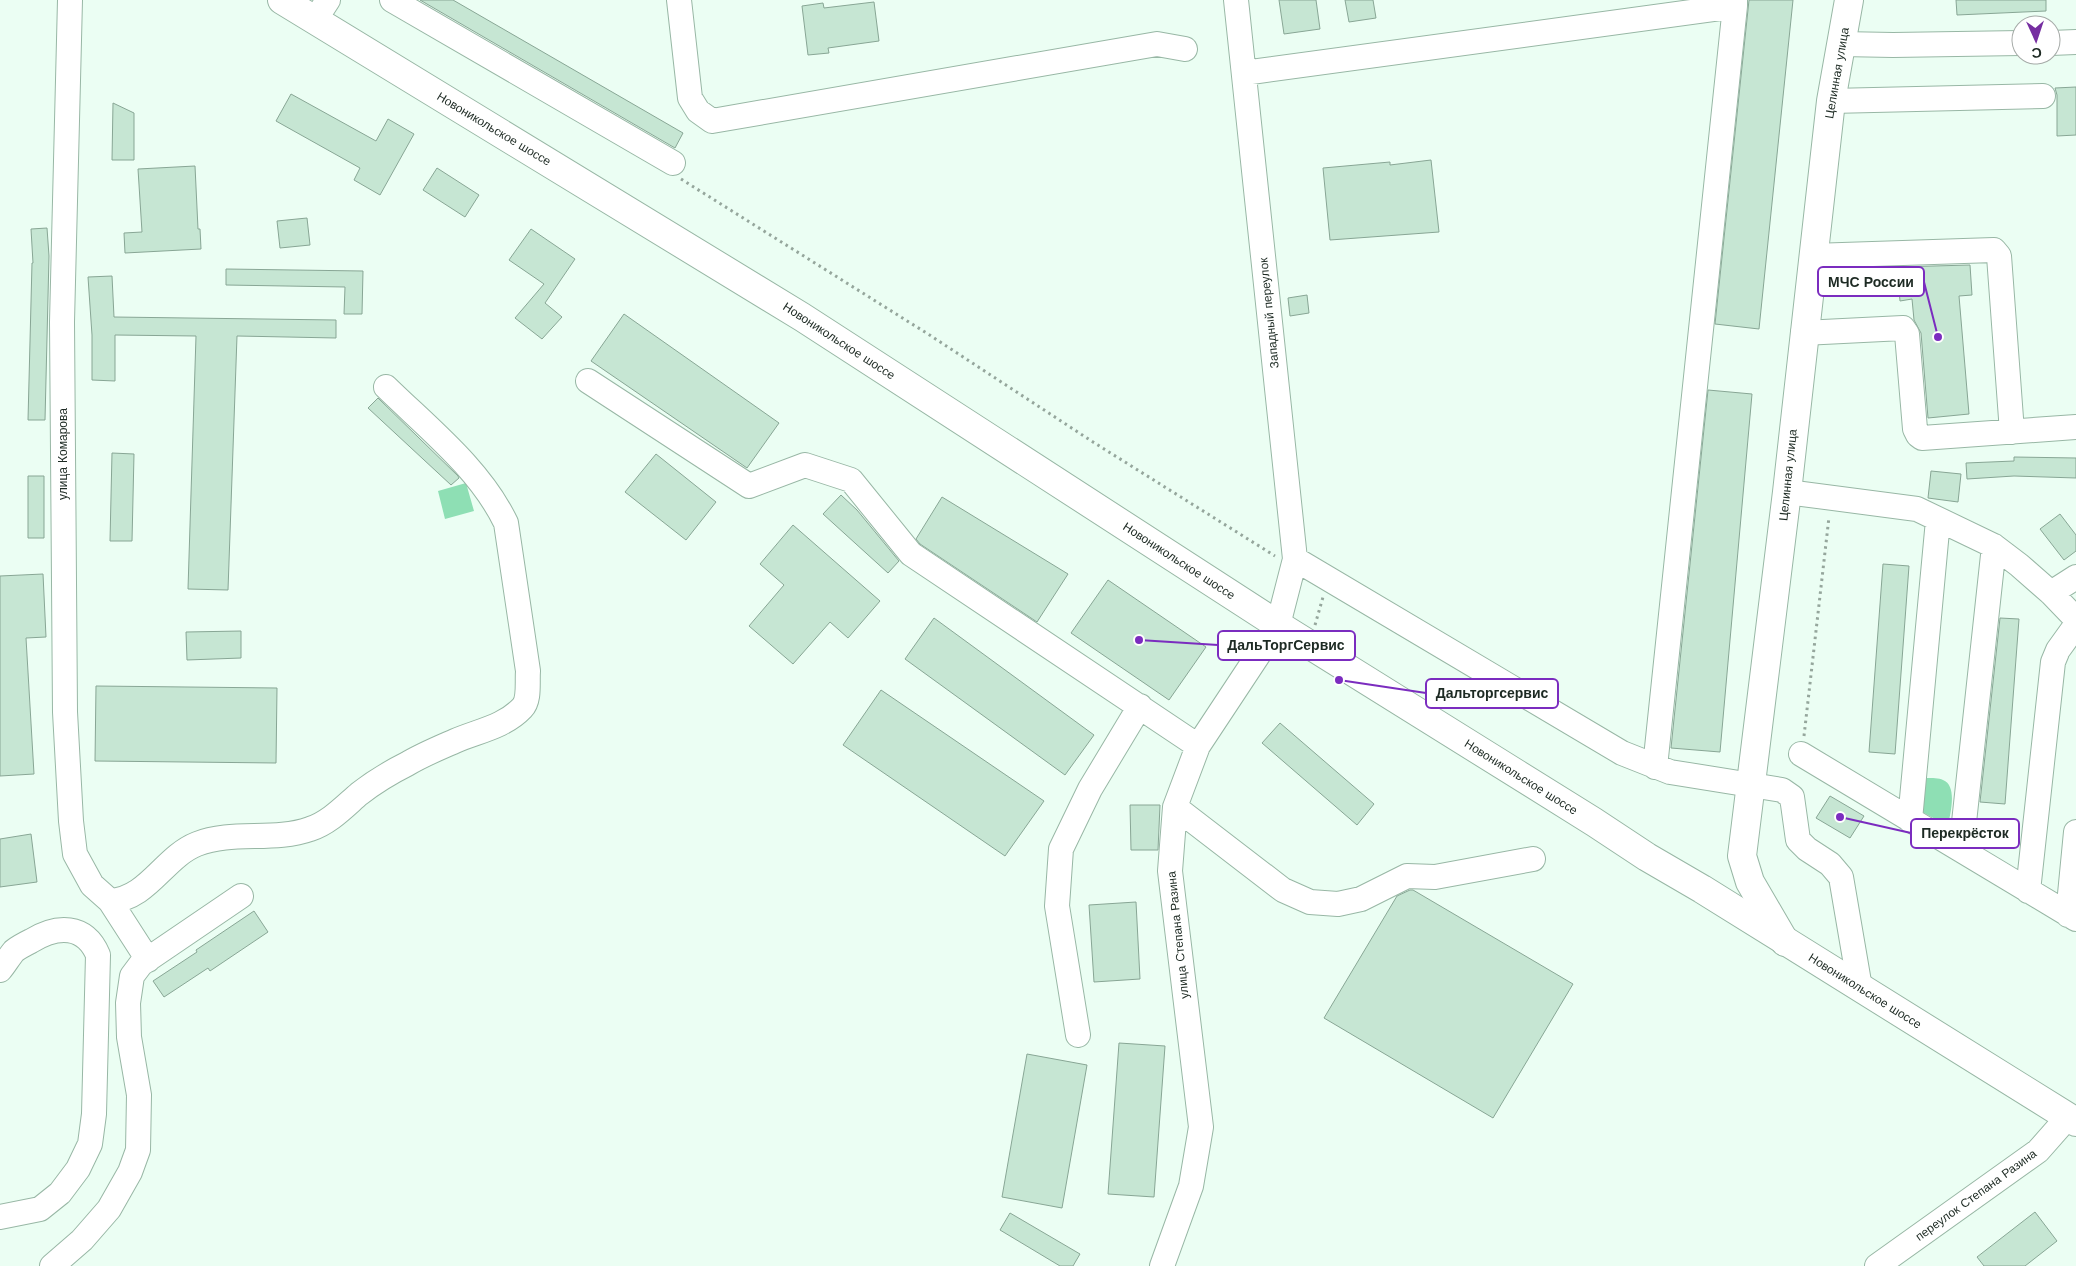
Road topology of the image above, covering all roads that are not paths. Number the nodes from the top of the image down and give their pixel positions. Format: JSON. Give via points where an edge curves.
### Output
{"nodes":[{"id":1,"x":70,"y":0,"type":"edge"},
{"id":2,"x":282,"y":0,"type":"edge"},
{"id":3,"x":392,"y":0,"type":"edge"},
{"id":4,"x":679,"y":0,"type":"edge"},
{"id":5,"x":1236,"y":0,"type":"edge"},
{"id":6,"x":1849,"y":0,"type":"edge"},
{"id":7,"x":1735,"y":3,"type":"edge"},
{"id":8,"x":321,"y":10,"type":"edge"},
{"id":9,"x":2061,"y":42,"type":"edge"},
{"id":10,"x":2076,"y":42,"type":"edge"},
{"id":11,"x":2011,"y":43,"type":"edge"},
{"id":12,"x":1841,"y":44,"type":"junction"},
{"id":13,"x":1185,"y":49,"type":"dead end"},
{"id":14,"x":1244,"y":73,"type":"junction"},
{"id":15,"x":2043,"y":96,"type":"dead end"},
{"id":16,"x":1831,"y":101,"type":"junction"},
{"id":17,"x":675,"y":170,"type":"road end"},
{"id":18,"x":1812,"y":256,"type":"junction"},
{"id":19,"x":1803,"y":333,"type":"junction"},
{"id":20,"x":588,"y":381,"type":"dead end"},
{"id":21,"x":386,"y":387,"type":"dead end"},
{"id":22,"x":2076,"y":427,"type":"edge"},
{"id":23,"x":2012,"y":432,"type":"junction"},
{"id":24,"x":1786,"y":492,"type":"junction"},
{"id":25,"x":1938,"y":520,"type":"junction"},
{"id":26,"x":1994,"y":546,"type":"junction"},
{"id":27,"x":1294,"y":564,"type":"junction"},
{"id":28,"x":2076,"y":577,"type":"edge"},
{"id":29,"x":2051,"y":593,"type":"junction"},
{"id":30,"x":2076,"y":619,"type":"edge"},
{"id":31,"x":1278,"y":625,"type":"junction"},
{"id":32,"x":2076,"y":625,"type":"edge"},
{"id":33,"x":1140,"y":706,"type":"junction"},
{"id":34,"x":1198,"y":746,"type":"junction"},
{"id":35,"x":1802,"y":754,"type":"road end"},
{"id":36,"x":1655,"y":767,"type":"junction"},
{"id":37,"x":1751,"y":784,"type":"junction"},
{"id":38,"x":1175,"y":807,"type":"junction"},
{"id":39,"x":1910,"y":820,"type":"junction"},
{"id":40,"x":2076,"y":832,"type":"edge"},
{"id":41,"x":1961,"y":850,"type":"junction"},
{"id":42,"x":1533,"y":859,"type":"dead end"},
{"id":43,"x":2028,"y":891,"type":"junction"},
{"id":44,"x":241,"y":896,"type":"dead end"},
{"id":45,"x":107,"y":899,"type":"junction"},
{"id":46,"x":2072,"y":917,"type":"edge"},
{"id":47,"x":1785,"y":942,"type":"junction"},
{"id":48,"x":148,"y":960,"type":"junction"},
{"id":49,"x":0,"y":970,"type":"edge"},
{"id":50,"x":1860,"y":988,"type":"junction"},
{"id":51,"x":1078,"y":1035,"type":"dead end"},
{"id":52,"x":2072,"y":1119,"type":"edge"},
{"id":53,"x":0,"y":1217,"type":"edge"},
{"id":54,"x":52,"y":1266,"type":"edge"},
{"id":55,"x":1162,"y":1266,"type":"edge"},
{"id":56,"x":1877,"y":1266,"type":"edge"}],
"edges":[{"from":1,"to":45,"type":"street","name":"улица Комарова","via":[[62,322],[65,712],[75,854],[92,885]]},
{"from":2,"to":8,"type":"main road","name":"Новоникольское шоссе"},
{"from":3,"to":17,"type":"street"},
{"from":4,"to":13,"type":"street","via":[[690,98],[698,111],[712,121],[1157,44]]},
{"from":5,"to":14,"type":"street","name":"Западный переулок"},
{"from":6,"to":12,"type":"main road","name":"Целинная улица"},
{"from":7,"to":14,"type":"street"},
{"from":7,"to":36,"type":"street"},
{"from":8,"to":31,"type":"main road","name":"Новоникольское шоссе"},
{"from":9,"to":10,"type":"street"},
{"from":11,"to":12,"type":"street"},
{"from":12,"to":16,"type":"main road","name":"Целинная улица"},
{"from":14,"to":27,"type":"street","name":"Западный переулок"},
{"from":15,"to":16,"type":"street"},
{"from":16,"to":18,"type":"main road","name":"Целинная улица"},
{"from":18,"to":19,"type":"main road","name":"Целинная улица"},
{"from":18,"to":23,"type":"street","via":[[1994,250],[1999,256]]},
{"from":19,"to":23,"type":"street","via":[[1903,328],[1907,334],[1918,435],[1922,438]]},
{"from":19,"to":24,"type":"main road","name":"Целинная улица"},
{"from":20,"to":33,"type":"street","via":[[749,486],[805,465],[851,480],[911,554]]},
{"from":21,"to":45,"type":"street","via":[[464,463],[496,501],[506,523],[528,671],[524,706],[512,718],[494,727],[456,740],[406,764],[361,792],[331,818],[310,829],[209,840],[173,860],[144,887],[122,900]]},
{"from":22,"to":23,"type":"street"},
{"from":24,"to":25,"type":"street","via":[[1917,510]]},
{"from":24,"to":37,"type":"main road","name":"Целинная улица"},
{"from":25,"to":26,"type":"street"},
{"from":25,"to":39,"type":"street"},
{"from":26,"to":29,"type":"street"},
{"from":26,"to":41,"type":"street"},
{"from":27,"to":31,"type":"street","name":"Западный переулок"},
{"from":27,"to":36,"type":"street","via":[[1622,753]]},
{"from":28,"to":29,"type":"street"},
{"from":29,"to":30,"type":"street"},
{"from":31,"to":34,"type":"street","name":"улица Степана Разина"},
{"from":31,"to":47,"type":"main road","name":"Новоникольское шоссе"},
{"from":32,"to":43,"type":"street","via":[[2052,662]]},
{"from":33,"to":34,"type":"street"},
{"from":33,"to":51,"type":"street","via":[[1090,789],[1061,850],[1057,906]]},
{"from":34,"to":38,"type":"street","name":"улица Степана Разина"},
{"from":35,"to":39,"type":"street"},
{"from":36,"to":37,"type":"street"},
{"from":37,"to":47,"type":"main road","name":"Целинная улица","via":[[1742,856],[1750,882]]},
{"from":37,"to":50,"type":"street","via":[[1782,790],[1792,797],[1798,840],[1841,876]]},
{"from":38,"to":42,"type":"street","via":[[1283,890],[1310,902],[1338,904],[1362,899],[1407,876],[1435,877]]},
{"from":38,"to":55,"type":"street","name":"улица Степана Разина","via":[[1170,871],[1201,1127],[1191,1186]]},
{"from":39,"to":41,"type":"street"},
{"from":40,"to":46,"type":"street"},
{"from":41,"to":43,"type":"street"},
{"from":43,"to":46,"type":"street"},
{"from":44,"to":48,"type":"street"},
{"from":45,"to":48,"type":"street","name":"улица Комарова"},
{"from":47,"to":50,"type":"main road","name":"Новоникольское шоссе"},
{"from":48,"to":54,"type":"street","via":[[132,976],[128,1003],[129,1037],[139,1095],[138,1150],[130,1172],[109,1209],[82,1240]]},
{"from":49,"to":53,"type":"street","via":[[15,951],[41,935],[56,931],[71,930],[86,936],[98,955],[94,1114],[90,1144],[78,1169],[60,1193],[40,1209]]},
{"from":50,"to":52,"type":"main road","name":"Новоникольское шоссе"},
{"from":52,"to":56,"type":"street","name":"переулок Степана Разина","via":[[2038,1151]]}]}
